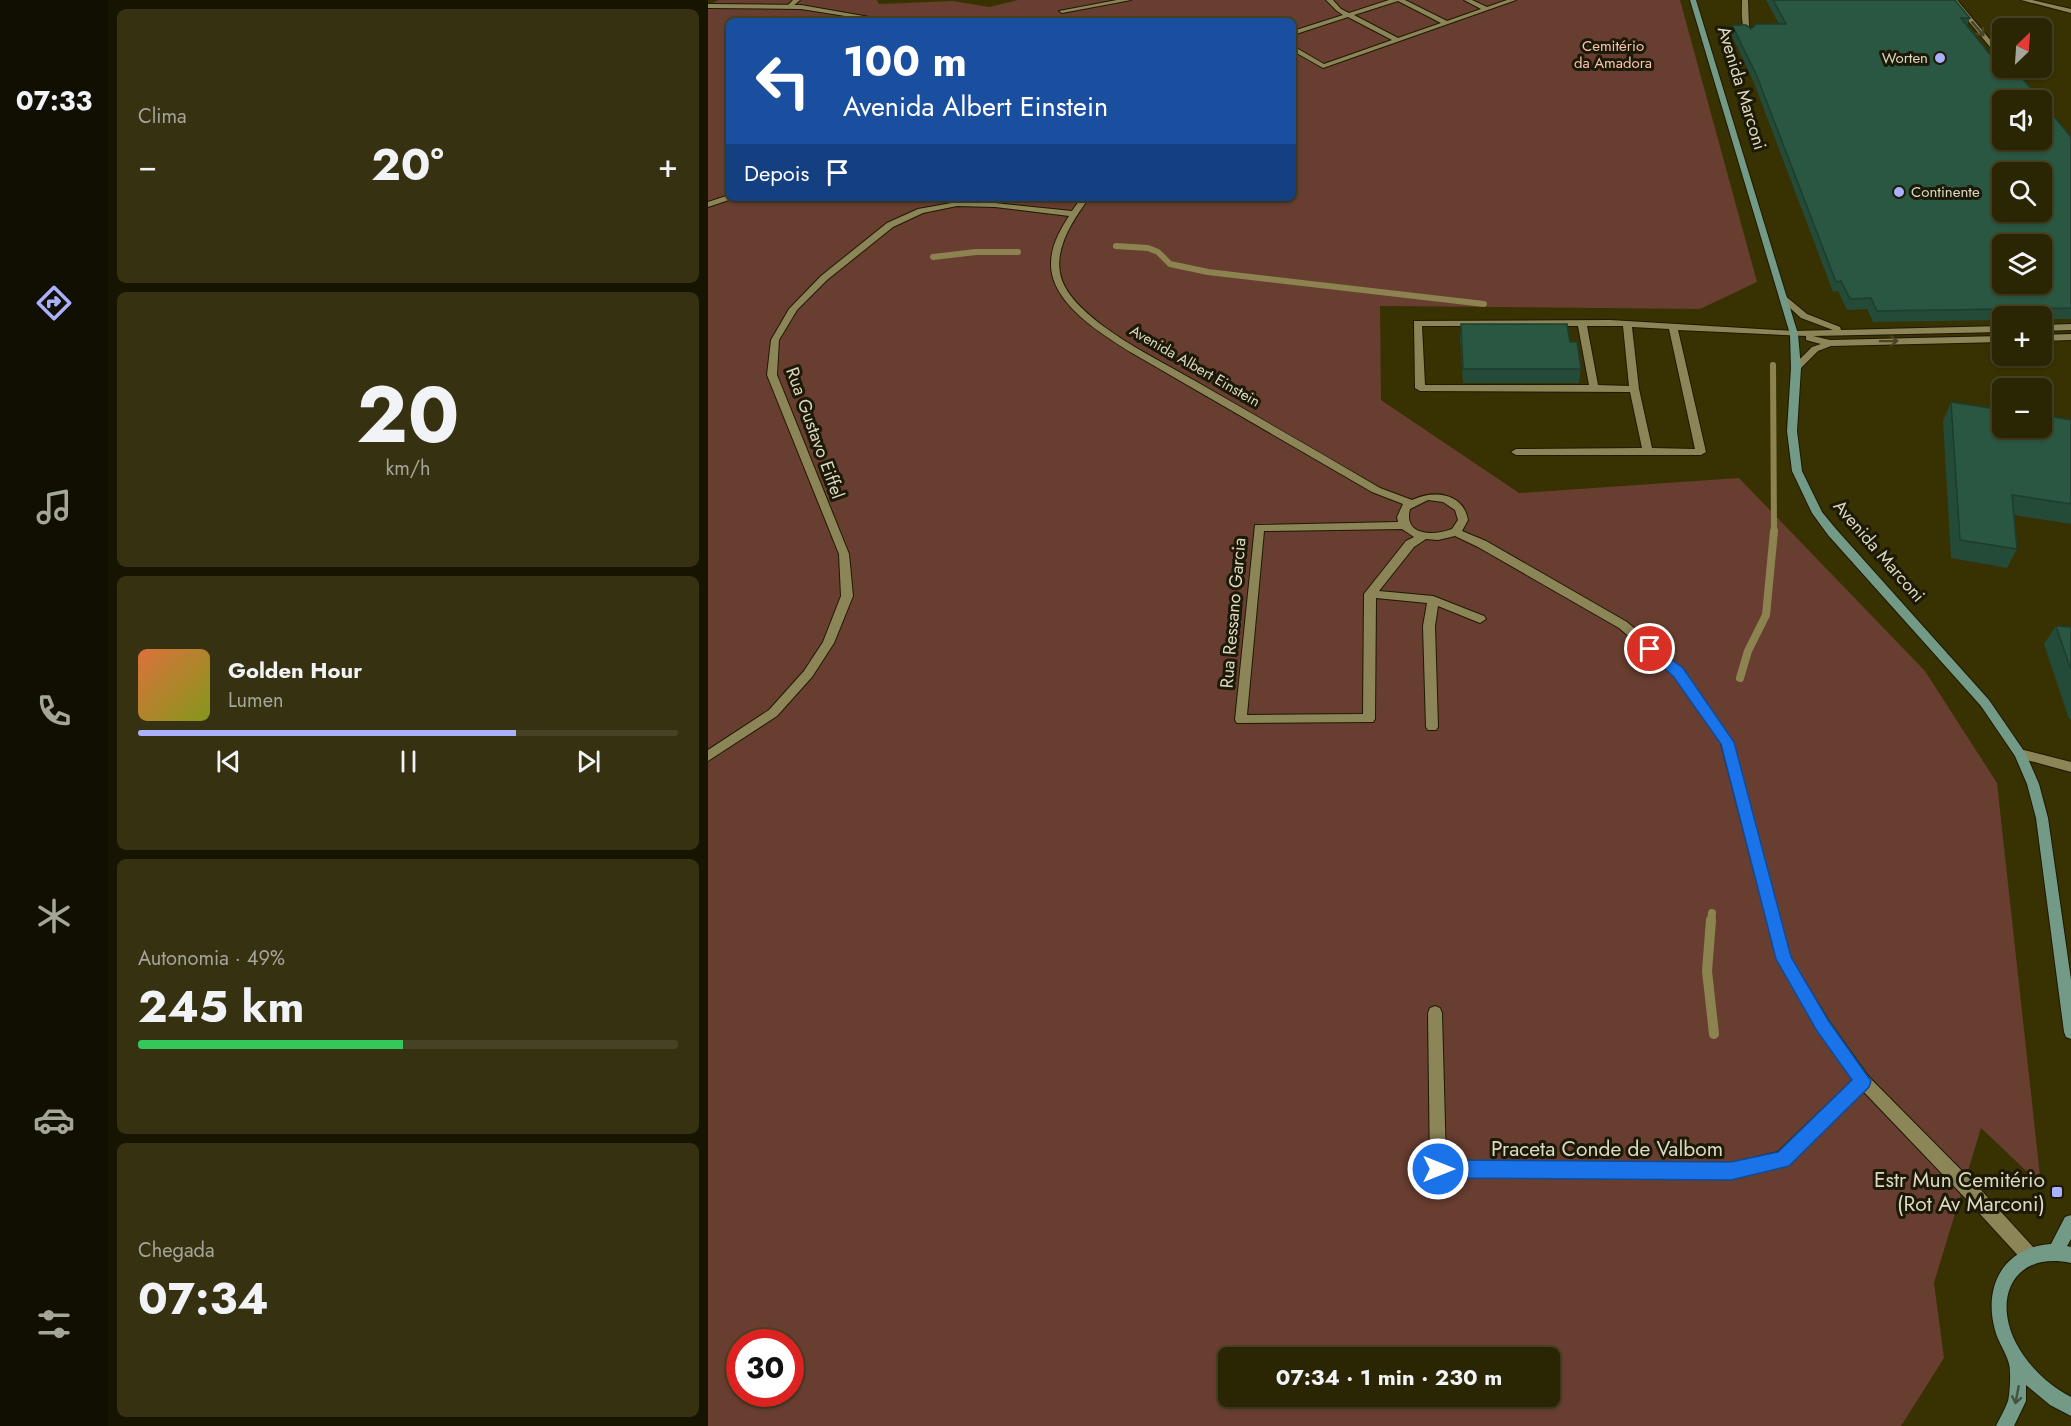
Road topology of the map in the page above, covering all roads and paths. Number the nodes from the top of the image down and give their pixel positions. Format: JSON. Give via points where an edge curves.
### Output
{"nodes":[{"id":1,"x":796,"y":0,"type":"edge"},
{"id":2,"x":1128,"y":0,"type":"edge"},
{"id":3,"x":1329,"y":0,"type":"edge"},
{"id":4,"x":1395,"y":0,"type":"edge"},
{"id":5,"x":1400,"y":0,"type":"edge"},
{"id":6,"x":1467,"y":0,"type":"edge"},
{"id":7,"x":1513,"y":0,"type":"edge"},
{"id":8,"x":1694,"y":0,"type":"edge"},
{"id":9,"x":1744,"y":0,"type":"edge"},
{"id":10,"x":2024,"y":0,"type":"edge"},
{"id":11,"x":1956,"y":4,"type":"edge"},
{"id":12,"x":708,"y":6,"type":"edge"},
{"id":13,"x":790,"y":6,"type":"junction"},
{"id":14,"x":1486,"y":9,"type":"junction"},
{"id":15,"x":1062,"y":11,"type":"dead end"},
{"id":16,"x":2071,"y":11,"type":"edge"},
{"id":17,"x":1348,"y":15,"type":"junction"},
{"id":18,"x":868,"y":18,"type":"edge"},
{"id":19,"x":1446,"y":23,"type":"junction"},
{"id":20,"x":1296,"y":32,"type":"edge"},
{"id":21,"x":1749,"y":34,"type":"edge"},
{"id":22,"x":1397,"y":40,"type":"junction"},
{"id":23,"x":1992,"y":46,"type":"edge"},
{"id":24,"x":1296,"y":50,"type":"edge"},
{"id":25,"x":726,"y":198,"type":"edge"},
{"id":26,"x":1083,"y":201,"type":"edge"},
{"id":27,"x":708,"y":205,"type":"edge"},
{"id":28,"x":1074,"y":214,"type":"junction"},
{"id":29,"x":1783,"y":297,"type":"junction"},
{"id":30,"x":1582,"y":323,"type":"junction"},
{"id":31,"x":1627,"y":324,"type":"junction"},
{"id":32,"x":1673,"y":327,"type":"junction"},
{"id":33,"x":2071,"y":327,"type":"edge"},
{"id":34,"x":2052,"y":328,"type":"edge"},
{"id":35,"x":1992,"y":329,"type":"edge"},
{"id":36,"x":1850,"y":332,"type":"junction"},
{"id":37,"x":1794,"y":334,"type":"junction"},
{"id":38,"x":2071,"y":337,"type":"edge"},
{"id":39,"x":2052,"y":338,"type":"edge"},
{"id":40,"x":1992,"y":339,"type":"edge"},
{"id":41,"x":1830,"y":342,"type":"junction"},
{"id":42,"x":1796,"y":368,"type":"junction"},
{"id":43,"x":1594,"y":388,"type":"junction"},
{"id":44,"x":1634,"y":389,"type":"junction"},
{"id":45,"x":1648,"y":451,"type":"junction"},
{"id":46,"x":1516,"y":452,"type":"dead end"},
{"id":47,"x":1410,"y":503,"type":"junction"},
{"id":48,"x":1405,"y":525,"type":"junction"},
{"id":49,"x":1456,"y":532,"type":"junction"},
{"id":50,"x":1422,"y":537,"type":"junction"},
{"id":51,"x":1370,"y":594,"type":"junction"},
{"id":52,"x":1433,"y":600,"type":"junction"},
{"id":53,"x":1480,"y":619,"type":"dead end"},
{"id":54,"x":1432,"y":727,"type":"dead end"},
{"id":55,"x":2020,"y":754,"type":"junction"},
{"id":56,"x":708,"y":756,"type":"edge"},
{"id":57,"x":2071,"y":766,"type":"edge"},
{"id":58,"x":1435,"y":1013,"type":"dead end"},
{"id":59,"x":2071,"y":1032,"type":"edge"},
{"id":60,"x":1863,"y":1081,"type":"junction"},
{"id":61,"x":2071,"y":1223,"type":"edge"},
{"id":62,"x":2063,"y":1253,"type":"edge"},
{"id":63,"x":2029,"y":1255,"type":"junction"},
{"id":64,"x":2018,"y":1362,"type":"junction"},
{"id":65,"x":2071,"y":1407,"type":"edge"},
{"id":66,"x":2005,"y":1426,"type":"edge"}],
"edges":[{"from":1,"to":13,"type":"street"},
{"from":2,"to":15,"type":"street"},
{"from":3,"to":17,"type":"street"},
{"from":4,"to":17,"type":"street"},
{"from":5,"to":19,"type":"street"},
{"from":6,"to":14,"type":"street"},
{"from":7,"to":14,"type":"street"},
{"from":8,"to":29,"type":"street","name":"Avenida Marconi"},
{"from":9,"to":21,"type":"street"},
{"from":10,"to":16,"type":"street"},
{"from":11,"to":23,"type":"street","one_way":true},
{"from":12,"to":13,"type":"street"},
{"from":13,"to":18,"type":"street"},
{"from":14,"to":19,"type":"street"},
{"from":17,"to":20,"type":"street"},
{"from":17,"to":22,"type":"street"},
{"from":19,"to":22,"type":"street"},
{"from":22,"to":24,"type":"street","via":[[1323,66]]},
{"from":25,"to":27,"type":"street"},
{"from":26,"to":28,"type":"street","name":"Avenida Albert Einstein"},
{"from":28,"to":47,"type":"street","name":"Avenida Albert Einstein","via":[[1056,253],[1056,273],[1072,303],[1084,315],[1128,346],[1366,484]]},
{"from":28,"to":56,"type":"street","name":"Rua Gustavo Eiffel","via":[[957,204],[921,211],[890,225],[824,278],[793,309],[775,340],[772,375],[844,554],[847,596],[828,643],[808,674],[773,713]]},
{"from":29,"to":36,"type":"street","via":[[1808,318]]},
{"from":29,"to":37,"type":"street","name":"Avenida Marconi"},
{"from":30,"to":31,"type":"street"},
{"from":30,"to":43,"type":"street"},
{"from":30,"to":43,"type":"street","via":[[1417,323],[1420,388]]},
{"from":31,"to":32,"type":"street"},
{"from":31,"to":44,"type":"street"},
{"from":32,"to":37,"type":"street"},
{"from":32,"to":45,"type":"street","via":[[1701,452]]},
{"from":33,"to":34,"type":"street"},
{"from":35,"to":36,"type":"street"},
{"from":36,"to":37,"type":"street"},
{"from":37,"to":41,"type":"street"},
{"from":37,"to":42,"type":"street","name":"Avenida Marconi"},
{"from":38,"to":39,"type":"street"},
{"from":41,"to":40,"type":"street","one_way":true},
{"from":41,"to":42,"type":"street","via":[[1815,349]]},
{"from":42,"to":55,"type":"street","name":"Avenida Marconi","via":[[1793,451],[1797,471],[1817,513],[1985,703]]},
{"from":43,"to":44,"type":"street"},
{"from":44,"to":45,"type":"street"},
{"from":45,"to":46,"type":"street"},
{"from":47,"to":48,"type":"street","via":[[1402,513]]},
{"from":47,"to":49,"type":"street","via":[[1427,497],[1454,502],[1463,513]]},
{"from":48,"to":50,"type":"street"},
{"from":48,"to":51,"type":"street","name":"Rua Ressano Garcia","via":[[1259,528],[1241,720],[1369,718]]},
{"from":49,"to":50,"type":"street","via":[[1440,538]]},
{"from":49,"to":60,"type":"street","via":[[1623,625],[1678,672],[1727,742],[1784,959],[1823,1025]]},
{"from":50,"to":51,"type":"street","via":[[1410,544]]},
{"from":51,"to":52,"type":"street"},
{"from":52,"to":53,"type":"street"},
{"from":52,"to":54,"type":"street","via":[[1429,626]]},
{"from":55,"to":57,"type":"street"},
{"from":55,"to":59,"type":"street","name":"Avenida Marconi","via":[[2042,818]]},
{"from":58,"to":60,"type":"street","name":"Praceta Conde de Valbom","via":[[1438,1169],[1731,1171],[1782,1160]]},
{"from":60,"to":63,"type":"street"},
{"from":61,"to":62,"type":"street"},
{"from":62,"to":63,"type":"street"},
{"from":63,"to":64,"type":"street","via":[[2012,1267],[2002,1285],[2000,1301],[2004,1335]]},
{"from":64,"to":65,"type":"street","via":[[2035,1383]]},
{"from":64,"to":66,"type":"street","one_way":true,"via":[[2017,1401]]}]}
